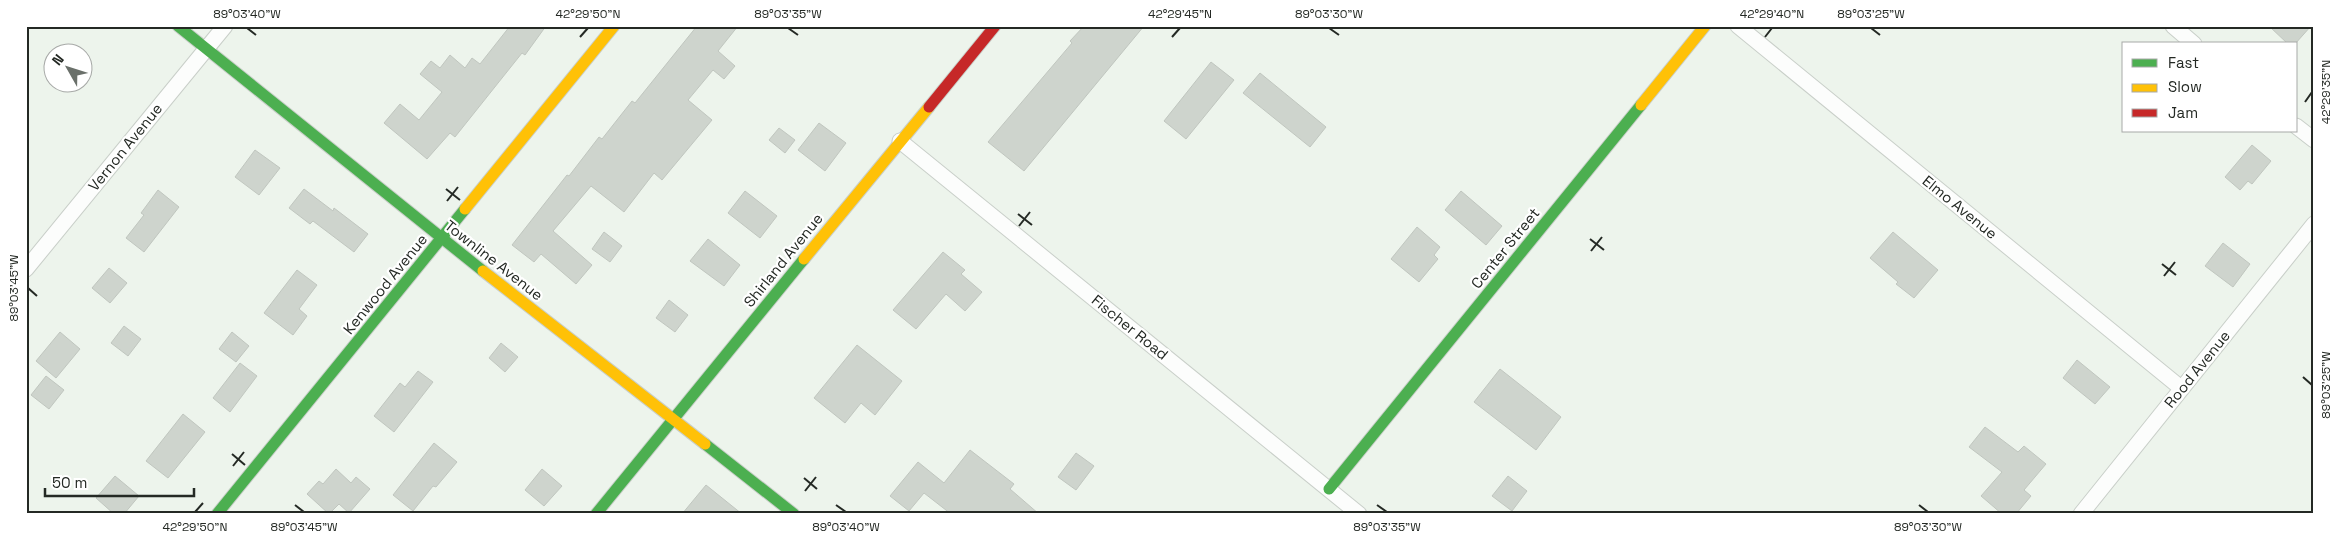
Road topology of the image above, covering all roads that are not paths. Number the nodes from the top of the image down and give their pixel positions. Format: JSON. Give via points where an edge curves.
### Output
{"nodes":[{"id":1,"x":178,"y":26,"type":"edge"},
{"id":2,"x":225,"y":26,"type":"edge"},
{"id":3,"x":614,"y":26,"type":"edge"},
{"id":4,"x":995,"y":26,"type":"edge"},
{"id":5,"x":1705,"y":26,"type":"edge"},
{"id":6,"x":1738,"y":26,"type":"edge"},
{"id":7,"x":2173,"y":26,"type":"edge"},
{"id":8,"x":2192,"y":42,"type":"edge"},
{"id":9,"x":206,"y":49,"type":"junction"},
{"id":10,"x":2298,"y":128,"type":"edge"},
{"id":11,"x":2314,"y":140,"type":"edge"},
{"id":12,"x":900,"y":141,"type":"junction"},
{"id":13,"x":2314,"y":224,"type":"edge"},
{"id":14,"x":441,"y":238,"type":"junction"},
{"id":15,"x":26,"y":269,"type":"edge"},
{"id":16,"x":2181,"y":388,"type":"junction"},
{"id":17,"x":673,"y":419,"type":"junction"},
{"id":18,"x":1329,"y":489,"type":"junction"},
{"id":19,"x":217,"y":514,"type":"edge"},
{"id":20,"x":596,"y":514,"type":"edge"},
{"id":21,"x":794,"y":514,"type":"edge"},
{"id":22,"x":1359,"y":514,"type":"edge"},
{"id":23,"x":2081,"y":514,"type":"edge"}],
"edges":[{"from":1,"to":9,"type":"street","name":"Townline Avenue"},
{"from":2,"to":9,"type":"street","name":"Vernon Avenue"},
{"from":3,"to":14,"type":"street","name":"Kenwood Avenue"},
{"from":4,"to":12,"type":"street","name":"Shirland Avenue"},
{"from":5,"to":18,"type":"street","name":"Center Street"},
{"from":6,"to":16,"type":"street","name":"Elmo Avenue"},
{"from":7,"to":8,"type":"street"},
{"from":9,"to":14,"type":"street","name":"Townline Avenue"},
{"from":9,"to":15,"type":"street","name":"Vernon Avenue"},
{"from":10,"to":11,"type":"street"},
{"from":12,"to":17,"type":"street","name":"Shirland Avenue"},
{"from":12,"to":18,"type":"street","name":"Fischer Road"},
{"from":13,"to":16,"type":"street","name":"Rood Avenue"},
{"from":14,"to":17,"type":"street","name":"Townline Avenue"},
{"from":14,"to":19,"type":"street","name":"Kenwood Avenue"},
{"from":16,"to":23,"type":"street","name":"Rood Avenue"},
{"from":17,"to":20,"type":"street","name":"Shirland Avenue"},
{"from":17,"to":21,"type":"street","name":"Townline Avenue"},
{"from":18,"to":22,"type":"street","name":"Fischer Road"}]}
